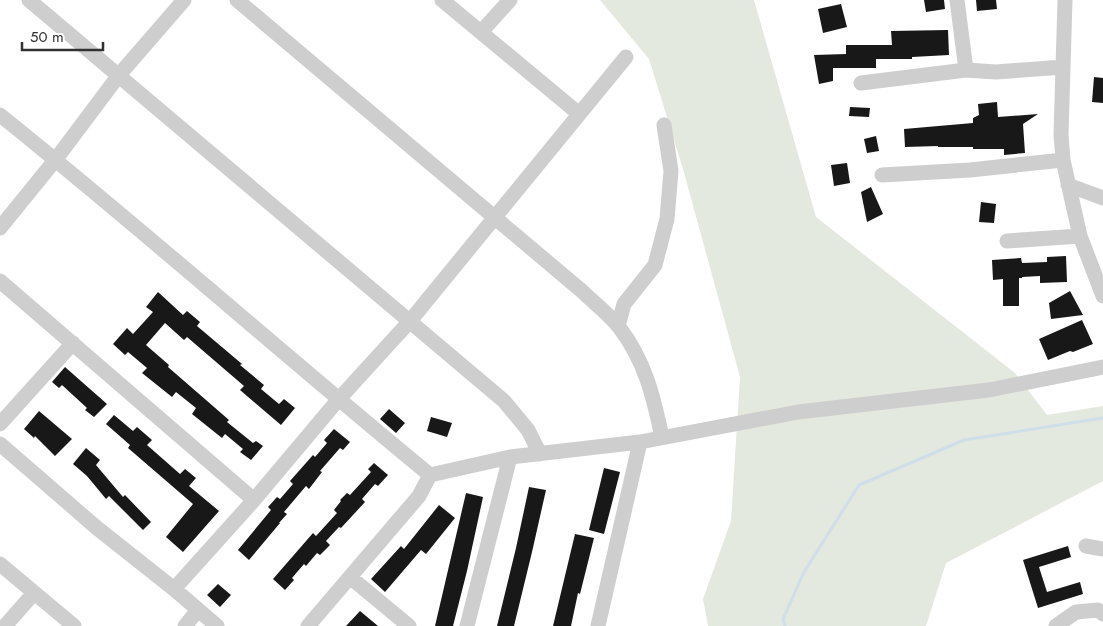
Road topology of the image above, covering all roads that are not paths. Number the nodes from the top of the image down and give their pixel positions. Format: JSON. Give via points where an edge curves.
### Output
{"nodes":[{"id":1,"x":29,"y":0,"type":"edge"},
{"id":2,"x":184,"y":0,"type":"edge"},
{"id":3,"x":237,"y":0,"type":"edge"},
{"id":4,"x":442,"y":0,"type":"edge"},
{"id":5,"x":510,"y":0,"type":"edge"},
{"id":6,"x":957,"y":0,"type":"edge"},
{"id":7,"x":1065,"y":0,"type":"edge"},
{"id":8,"x":481,"y":32,"type":"junction"},
{"id":9,"x":626,"y":57,"type":"dead end"},
{"id":10,"x":1063,"y":67,"type":"junction"},
{"id":11,"x":966,"y":70,"type":"junction"},
{"id":12,"x":119,"y":75,"type":"junction"},
{"id":13,"x":861,"y":83,"type":"dead end"},
{"id":14,"x":578,"y":113,"type":"junction"},
{"id":15,"x":0,"y":114,"type":"edge"},
{"id":16,"x":664,"y":125,"type":"dead end"},
{"id":17,"x":56,"y":159,"type":"junction"},
{"id":18,"x":1063,"y":160,"type":"junction"},
{"id":19,"x":882,"y":175,"type":"dead end"},
{"id":20,"x":1068,"y":185,"type":"junction"},
{"id":21,"x":1103,"y":198,"type":"edge"},
{"id":22,"x":495,"y":218,"type":"junction"},
{"id":23,"x":0,"y":228,"type":"edge"},
{"id":24,"x":1080,"y":236,"type":"junction"},
{"id":25,"x":1007,"y":242,"type":"dead end"},
{"id":26,"x":0,"y":281,"type":"edge"},
{"id":27,"x":1103,"y":296,"type":"edge"},
{"id":28,"x":410,"y":321,"type":"junction"},
{"id":29,"x":618,"y":326,"type":"junction"},
{"id":30,"x":72,"y":343,"type":"junction"},
{"id":31,"x":1103,"y":367,"type":"edge"},
{"id":32,"x":338,"y":400,"type":"junction"},
{"id":33,"x":0,"y":424,"type":"edge"},
{"id":34,"x":662,"y":437,"type":"junction"},
{"id":35,"x":640,"y":442,"type":"junction"},
{"id":36,"x":0,"y":444,"type":"edge"},
{"id":37,"x":540,"y":454,"type":"junction"},
{"id":38,"x":510,"y":457,"type":"junction"},
{"id":39,"x":430,"y":475,"type":"junction"},
{"id":40,"x":254,"y":500,"type":"junction"},
{"id":41,"x":1086,"y":546,"type":"dead end"},
{"id":42,"x":1103,"y":549,"type":"edge"},
{"id":43,"x":0,"y":564,"type":"edge"},
{"id":44,"x":350,"y":577,"type":"junction"},
{"id":45,"x":174,"y":588,"type":"junction"},
{"id":46,"x":34,"y":593,"type":"junction"},
{"id":47,"x":198,"y":610,"type":"junction"},
{"id":48,"x":1103,"y":614,"type":"edge"},
{"id":49,"x":5,"y":626,"type":"edge"},
{"id":50,"x":74,"y":626,"type":"edge"},
{"id":51,"x":185,"y":626,"type":"edge"},
{"id":52,"x":217,"y":626,"type":"edge"},
{"id":53,"x":308,"y":626,"type":"edge"},
{"id":54,"x":409,"y":626,"type":"edge"},
{"id":55,"x":467,"y":626,"type":"edge"},
{"id":56,"x":598,"y":626,"type":"edge"},
{"id":57,"x":1056,"y":626,"type":"edge"}],
"edges":[{"from":1,"to":12,"type":"street"},
{"from":2,"to":12,"type":"street"},
{"from":3,"to":22,"type":"street"},
{"from":4,"to":8,"type":"street"},
{"from":5,"to":8,"type":"street"},
{"from":6,"to":11,"type":"street"},
{"from":7,"to":10,"type":"street"},
{"from":8,"to":14,"type":"street"},
{"from":9,"to":14,"type":"street"},
{"from":10,"to":11,"type":"street","via":[[996,72]]},
{"from":10,"to":18,"type":"street"},
{"from":11,"to":13,"type":"street"},
{"from":12,"to":17,"type":"street"},
{"from":12,"to":28,"type":"street"},
{"from":14,"to":22,"type":"street"},
{"from":15,"to":17,"type":"street"},
{"from":16,"to":29,"type":"street","via":[[671,172],[667,219],[655,265],[624,304]]},
{"from":17,"to":23,"type":"street"},
{"from":17,"to":32,"type":"street"},
{"from":18,"to":19,"type":"street"},
{"from":18,"to":20,"type":"street"},
{"from":20,"to":21,"type":"street"},
{"from":20,"to":24,"type":"street"},
{"from":22,"to":28,"type":"street"},
{"from":22,"to":29,"type":"street"},
{"from":24,"to":25,"type":"street"},
{"from":24,"to":27,"type":"street"},
{"from":26,"to":30,"type":"street"},
{"from":28,"to":32,"type":"street"},
{"from":28,"to":37,"type":"street","via":[[504,401],[528,430]]},
{"from":29,"to":34,"type":"street","via":[[642,365],[653,393]]},
{"from":30,"to":33,"type":"street"},
{"from":30,"to":40,"type":"street"},
{"from":31,"to":34,"type":"street","via":[[989,390],[798,412]]},
{"from":32,"to":39,"type":"street"},
{"from":32,"to":40,"type":"street"},
{"from":34,"to":35,"type":"street"},
{"from":35,"to":37,"type":"street"},
{"from":35,"to":56,"type":"street"},
{"from":36,"to":45,"type":"street","via":[[97,528]]},
{"from":37,"to":38,"type":"street"},
{"from":38,"to":39,"type":"street"},
{"from":38,"to":55,"type":"street"},
{"from":39,"to":44,"type":"street","via":[[419,496]]},
{"from":40,"to":45,"type":"street"},
{"from":41,"to":42,"type":"street"},
{"from":43,"to":46,"type":"street"},
{"from":44,"to":53,"type":"street"},
{"from":44,"to":54,"type":"street"},
{"from":45,"to":47,"type":"street"},
{"from":46,"to":49,"type":"street"},
{"from":46,"to":50,"type":"street"},
{"from":47,"to":51,"type":"street"},
{"from":47,"to":52,"type":"street"},
{"from":48,"to":57,"type":"street","via":[[1098,610],[1076,612]]}]}
